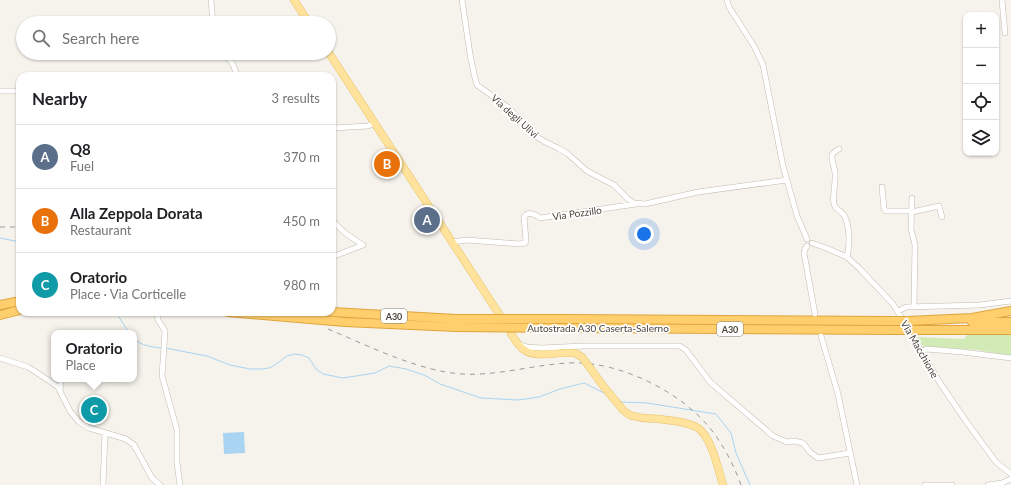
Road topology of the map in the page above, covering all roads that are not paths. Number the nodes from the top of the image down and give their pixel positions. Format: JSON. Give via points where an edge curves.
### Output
{"nodes":[{"id":1,"x":211,"y":0,"type":"edge"},
{"id":2,"x":294,"y":0,"type":"edge"},
{"id":3,"x":462,"y":0,"type":"edge"},
{"id":4,"x":727,"y":0,"type":"edge"},
{"id":5,"x":1002,"y":0,"type":"edge"},
{"id":6,"x":212,"y":16,"type":"edge"},
{"id":7,"x":304,"y":16,"type":"edge"},
{"id":8,"x":1004,"y":33,"type":"dead end"},
{"id":9,"x":230,"y":60,"type":"edge"},
{"id":10,"x":334,"y":60,"type":"edge"},
{"id":11,"x":236,"y":72,"type":"edge"},
{"id":12,"x":0,"y":90,"type":"edge"},
{"id":13,"x":16,"y":91,"type":"edge"},
{"id":14,"x":374,"y":123,"type":"junction"},
{"id":15,"x":336,"y":128,"type":"edge"},
{"id":16,"x":839,"y":149,"type":"dead end"},
{"id":17,"x":787,"y":180,"type":"junction"},
{"id":18,"x":882,"y":186,"type":"dead end"},
{"id":19,"x":912,"y":198,"type":"dead end"},
{"id":20,"x":637,"y":204,"type":"junction"},
{"id":21,"x":912,"y":211,"type":"junction"},
{"id":22,"x":942,"y":217,"type":"dead end"},
{"id":23,"x":336,"y":224,"type":"edge"},
{"id":24,"x":452,"y":242,"type":"junction"},
{"id":25,"x":810,"y":244,"type":"junction"},
{"id":26,"x":336,"y":255,"type":"edge"},
{"id":27,"x":847,"y":258,"type":"junction"},
{"id":28,"x":1011,"y":301,"type":"edge"},
{"id":29,"x":16,"y":302,"type":"edge"},
{"id":30,"x":0,"y":305,"type":"edge"},
{"id":31,"x":914,"y":307,"type":"junction"},
{"id":32,"x":1011,"y":310,"type":"edge"},
{"id":33,"x":16,"y":311,"type":"edge"},
{"id":34,"x":898,"y":311,"type":"junction"},
{"id":35,"x":336,"y":312,"type":"edge"},
{"id":36,"x":498,"y":314,"type":"dead end"},
{"id":37,"x":815,"y":314,"type":"dead end"},
{"id":38,"x":0,"y":315,"type":"edge"},
{"id":39,"x":157,"y":316,"type":"edge"},
{"id":40,"x":275,"y":316,"type":"edge"},
{"id":41,"x":908,"y":321,"type":"junction"},
{"id":42,"x":1011,"y":322,"type":"edge"},
{"id":43,"x":456,"y":323,"type":"junction"},
{"id":44,"x":1011,"y":330,"type":"edge"},
{"id":45,"x":511,"y":334,"type":"dead end"},
{"id":46,"x":821,"y":336,"type":"dead end"},
{"id":47,"x":518,"y":343,"type":"junction"},
{"id":48,"x":920,"y":350,"type":"junction"},
{"id":49,"x":0,"y":358,"type":"edge"},
{"id":50,"x":1011,"y":358,"type":"edge"},
{"id":51,"x":61,"y":382,"type":"edge"},
{"id":52,"x":60,"y":392,"type":"junction"},
{"id":53,"x":105,"y":433,"type":"junction"},
{"id":54,"x":850,"y":453,"type":"junction"},
{"id":55,"x":1011,"y":474,"type":"edge"},
{"id":56,"x":1011,"y":479,"type":"edge"},
{"id":57,"x":103,"y":485,"type":"edge"},
{"id":58,"x":160,"y":485,"type":"edge"},
{"id":59,"x":180,"y":485,"type":"edge"},
{"id":60,"x":723,"y":485,"type":"edge"},
{"id":61,"x":857,"y":485,"type":"edge"},
{"id":62,"x":925,"y":485,"type":"edge"},
{"id":63,"x":952,"y":485,"type":"edge"},
{"id":64,"x":988,"y":485,"type":"edge"}],
"edges":[{"from":1,"to":6,"type":"street"},
{"from":2,"to":7,"type":"main road"},
{"from":3,"to":20,"type":"street","name":"Via degli Ulivi","via":[[477,85],[509,108],[534,135],[568,154],[587,171],[614,185]]},
{"from":4,"to":17,"type":"street","via":[[762,65]]},
{"from":5,"to":8,"type":"street"},
{"from":9,"to":11,"type":"street"},
{"from":10,"to":14,"type":"main road"},
{"from":12,"to":13,"type":"street"},
{"from":14,"to":15,"type":"street","via":[[368,126]]},
{"from":14,"to":24,"type":"main road"},
{"from":16,"to":27,"type":"street","via":[[832,154],[835,173],[833,197],[835,207],[846,220],[849,245]]},
{"from":17,"to":20,"type":"street","via":[[698,192]]},
{"from":17,"to":25,"type":"street","name":"Via Macchione","via":[[797,216],[807,239],[811,240]]},
{"from":18,"to":21,"type":"street","via":[[886,211]]},
{"from":19,"to":21,"type":"street"},
{"from":20,"to":24,"type":"street","name":"Via Pozzillo","via":[[540,218],[527,214],[524,217],[525,243],[467,240]]},
{"from":21,"to":22,"type":"street","via":[[939,206]]},
{"from":21,"to":31,"type":"street","via":[[915,245]]},
{"from":23,"to":26,"type":"street","via":[[363,245]]},
{"from":24,"to":36,"type":"main road"},
{"from":25,"to":27,"type":"street","name":"Via Macchione"},
{"from":25,"to":37,"type":"street","via":[[804,253]]},
{"from":27,"to":34,"type":"street","name":"Via Macchione"},
{"from":28,"to":31,"type":"street","via":[[980,306]]},
{"from":29,"to":30,"type":"highway"},
{"from":31,"to":34,"type":"street"},
{"from":32,"to":41,"type":"highway","via":[[972,318]]},
{"from":33,"to":38,"type":"highway"},
{"from":34,"to":48,"type":"street","name":"Via Macchione"},
{"from":35,"to":43,"type":"highway","name":"Autostrada A30 Caserta-Salerno","number":"A30"},
{"from":39,"to":59,"type":"street","via":[[165,331],[162,376],[177,430]]},
{"from":40,"to":43,"type":"highway","name":"Autostrada A30 Caserta-Salerno","number":"A30","via":[[345,322]]},
{"from":41,"to":42,"type":"highway","number":"A30"},
{"from":41,"to":43,"type":"highway","name":"Autostrada A30 Caserta-Salerno","number":"A30","bridge":true,"via":[[565,319]]},
{"from":43,"to":44,"type":"highway","name":"Autostrada A30 Caserta-Salerno","number":"A30","bridge":true,"via":[[562,328]]},
{"from":45,"to":47,"type":"main road"},
{"from":46,"to":54,"type":"street","via":[[838,394]]},
{"from":47,"to":54,"type":"street","via":[[541,348],[680,346],[686,350],[710,382],[773,436],[787,442],[803,443],[818,458]]},
{"from":47,"to":60,"type":"main road","bridge":true,"via":[[527,352],[575,353],[582,357],[628,414],[698,428],[706,436]]},
{"from":48,"to":50,"type":"street"},
{"from":48,"to":55,"type":"street","name":"Via Macchione","via":[[968,424],[996,462]]},
{"from":49,"to":52,"type":"street","via":[[28,367],[58,387]]},
{"from":51,"to":52,"type":"street"},
{"from":52,"to":53,"type":"street","via":[[79,422]]},
{"from":53,"to":57,"type":"street"},
{"from":53,"to":58,"type":"street","via":[[126,439],[134,445],[152,478]]},
{"from":54,"to":61,"type":"street"},
{"from":56,"to":64,"type":"street"},
{"from":62,"to":63,"type":"street"}]}
